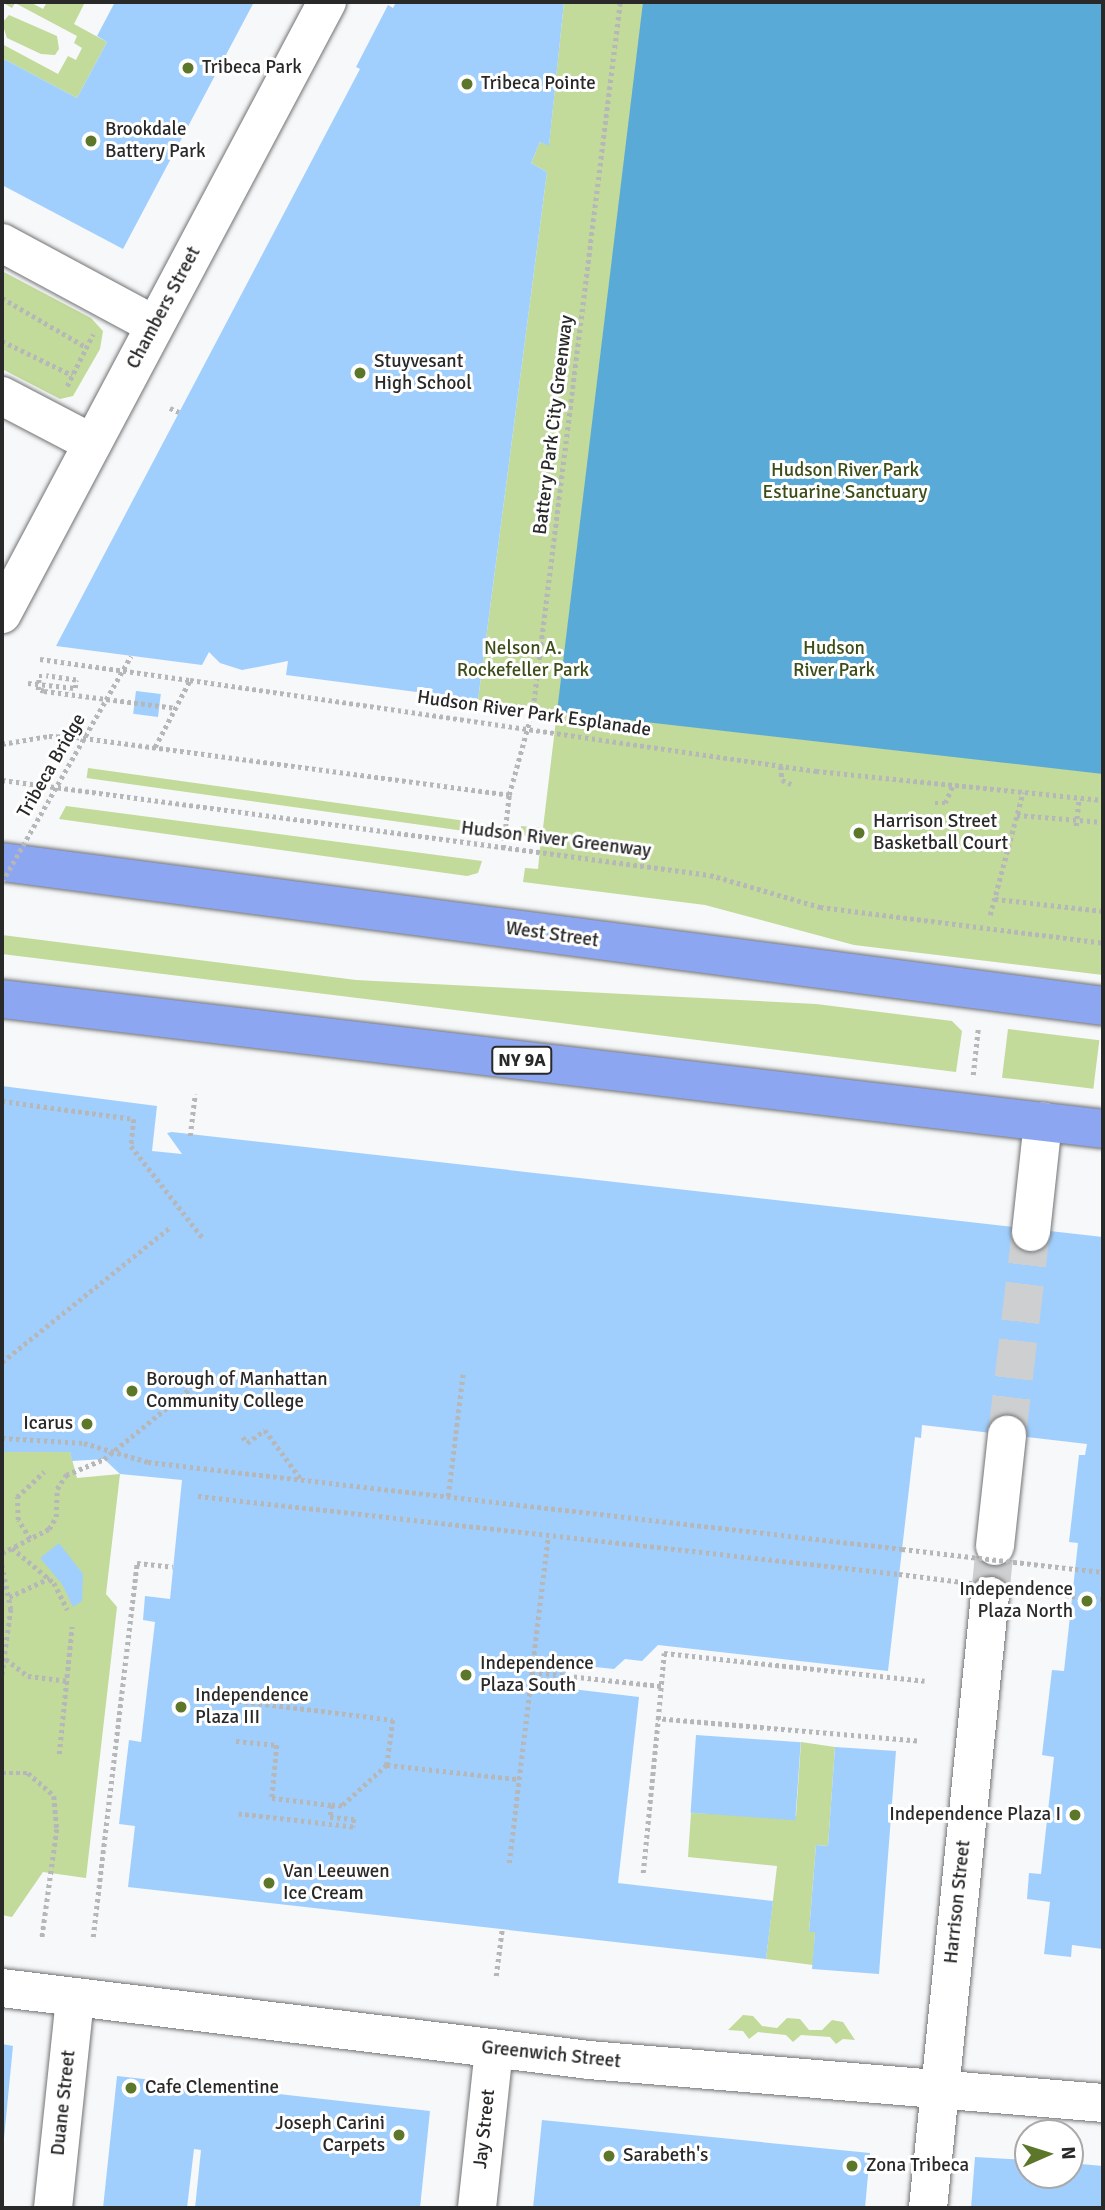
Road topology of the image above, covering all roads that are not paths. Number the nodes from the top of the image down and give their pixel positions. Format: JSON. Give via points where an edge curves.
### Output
{"nodes":[{"id":1,"x":327,"y":2,"type":"edge"},
{"id":2,"x":2,"y":243,"type":"edge"},
{"id":3,"x":154,"y":325,"type":"junction"},
{"id":4,"x":2,"y":397,"type":"edge"},
{"id":5,"x":92,"y":443,"type":"junction"},
{"id":6,"x":2,"y":614,"type":"edge"},
{"id":7,"x":2,"y":862,"type":"edge"},
{"id":8,"x":2,"y":999,"type":"edge"},
{"id":9,"x":1103,"y":1006,"type":"edge"},
{"id":10,"x":1043,"y":1122,"type":"junction"},
{"id":11,"x":1103,"y":1129,"type":"edge"},
{"id":12,"x":1031,"y":1231,"type":"tunnel mouth"},
{"id":13,"x":1007,"y":1435,"type":"tunnel mouth"},
{"id":14,"x":995,"y":1546,"type":"tunnel mouth"},
{"id":15,"x":990,"y":1596,"type":"tunnel mouth"},
{"id":16,"x":2,"y":1988,"type":"edge"},
{"id":17,"x":75,"y":1998,"type":"junction"},
{"id":18,"x":494,"y":2050,"type":"junction"},
{"id":19,"x":939,"y":2089,"type":"junction"},
{"id":20,"x":1103,"y":2103,"type":"edge"},
{"id":21,"x":54,"y":2208,"type":"edge"},
{"id":22,"x":477,"y":2208,"type":"edge"},
{"id":23,"x":928,"y":2208,"type":"edge"}],
"edges":[{"from":1,"to":3,"type":"street","name":"Chambers Street"},
{"from":2,"to":3,"type":"street"},
{"from":3,"to":5,"type":"street","name":"Chambers Street"},
{"from":4,"to":5,"type":"street"},
{"from":5,"to":6,"type":"street","name":"Chambers Street"},
{"from":7,"to":9,"type":"highway","name":"West Street"},
{"from":8,"to":10,"type":"highway","number":"NY 9A"},
{"from":10,"to":11,"type":"highway","number":"NY 9A"},
{"from":10,"to":12,"type":"street"},
{"from":13,"to":14,"type":"street"},
{"from":15,"to":19,"type":"street","name":"Harrison Street"},
{"from":16,"to":17,"type":"street","name":"Greenwich Street"},
{"from":17,"to":18,"type":"street","name":"Greenwich Street"},
{"from":17,"to":21,"type":"street","name":"Duane Street"},
{"from":18,"to":19,"type":"street","name":"Greenwich Street"},
{"from":18,"to":22,"type":"street","name":"Jay Street"},
{"from":19,"to":20,"type":"street","name":"Greenwich Street"},
{"from":19,"to":23,"type":"street","name":"Harrison Street"}]}
